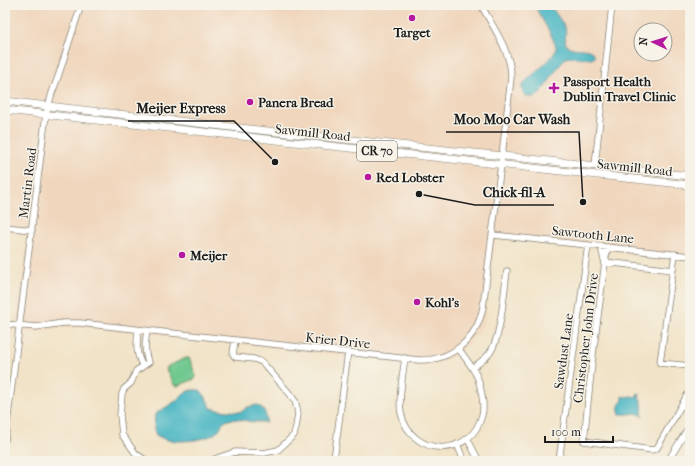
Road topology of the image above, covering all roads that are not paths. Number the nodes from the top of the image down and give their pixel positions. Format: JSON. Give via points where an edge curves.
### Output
{"nodes":[{"id":1,"x":81,"y":5,"type":"edge"},
{"id":2,"x":481,"y":5,"type":"edge"},
{"id":3,"x":612,"y":5,"type":"edge"},
{"id":4,"x":5,"y":102,"type":"edge"},
{"id":5,"x":48,"y":106,"type":"junction"},
{"id":6,"x":5,"y":110,"type":"edge"},
{"id":7,"x":46,"y":114,"type":"junction"},
{"id":8,"x":502,"y":156,"type":"junction"},
{"id":9,"x":501,"y":164,"type":"junction"},
{"id":10,"x":594,"y":166,"type":"junction"},
{"id":11,"x":690,"y":176,"type":"edge"},
{"id":12,"x":690,"y":185,"type":"edge"},
{"id":13,"x":5,"y":227,"type":"edge"},
{"id":14,"x":32,"y":230,"type":"junction"},
{"id":15,"x":493,"y":235,"type":"junction"},
{"id":16,"x":588,"y":245,"type":"junction"},
{"id":17,"x":605,"y":246,"type":"junction"},
{"id":18,"x":674,"y":254,"type":"junction"},
{"id":19,"x":690,"y":256,"type":"edge"},
{"id":20,"x":605,"y":262,"type":"junction"},
{"id":21,"x":673,"y":270,"type":"junction"},
{"id":22,"x":507,"y":271,"type":"dead end"},
{"id":23,"x":5,"y":324,"type":"edge"},
{"id":24,"x":20,"y":326,"type":"junction"},
{"id":25,"x":138,"y":330,"type":"junction"},
{"id":26,"x":146,"y":330,"type":"junction"},
{"id":27,"x":235,"y":340,"type":"junction"},
{"id":28,"x":458,"y":348,"type":"junction"},
{"id":29,"x":348,"y":352,"type":"junction"},
{"id":30,"x":405,"y":358,"type":"junction"},
{"id":31,"x":146,"y":363,"type":"junction"},
{"id":32,"x":690,"y":366,"type":"edge"},
{"id":33,"x":472,"y":368,"type":"junction"},
{"id":34,"x":690,"y":390,"type":"edge"},
{"id":35,"x":682,"y":405,"type":"junction"},
{"id":36,"x":690,"y":410,"type":"edge"},
{"id":37,"x":690,"y":425,"type":"edge"},
{"id":38,"x":467,"y":438,"type":"junction"},
{"id":39,"x":5,"y":440,"type":"edge"},
{"id":40,"x":457,"y":444,"type":"junction"},
{"id":41,"x":146,"y":461,"type":"edge"},
{"id":42,"x":209,"y":461,"type":"edge"},
{"id":43,"x":333,"y":461,"type":"edge"},
{"id":44,"x":464,"y":461,"type":"edge"},
{"id":45,"x":479,"y":461,"type":"edge"},
{"id":46,"x":559,"y":461,"type":"edge"},
{"id":47,"x":668,"y":461,"type":"edge"}],
"edges":[{"from":1,"to":5,"type":"street","name":"Martin Road"},
{"from":2,"to":8,"type":"street","name":"Krier Drive","via":[[505,49],[510,65],[511,78]]},
{"from":3,"to":10,"type":"street"},
{"from":4,"to":5,"type":"main road","name":"Sawmill Road","number":"CR 70"},
{"from":5,"to":7,"type":"street","name":"Martin Road"},
{"from":5,"to":8,"type":"main road","name":"Sawmill Road","number":"CR 70"},
{"from":6,"to":7,"type":"main road","name":"Sawmill Road","number":"CR 70"},
{"from":7,"to":9,"type":"main road","name":"Sawmill Road","number":"CR 70"},
{"from":7,"to":14,"type":"street","name":"Martin Road"},
{"from":8,"to":9,"type":"street","name":"Krier Drive"},
{"from":8,"to":10,"type":"main road","name":"Sawmill Road","number":"CR 70"},
{"from":9,"to":12,"type":"main road","name":"Sawmill Road","number":"CR 70"},
{"from":9,"to":15,"type":"street","name":"Krier Drive"},
{"from":10,"to":11,"type":"main road","name":"Sawmill Road","number":"CR 70"},
{"from":13,"to":14,"type":"street"},
{"from":14,"to":24,"type":"street","name":"Martin Road"},
{"from":15,"to":16,"type":"street","name":"Sawtooth Lane"},
{"from":15,"to":28,"type":"street","name":"Krier Drive","via":[[482,315],[473,333]]},
{"from":16,"to":17,"type":"street","name":"Sawtooth Lane"},
{"from":16,"to":46,"type":"street","name":"Sawdust Lane"},
{"from":17,"to":18,"type":"street","name":"Sawtooth Lane"},
{"from":17,"to":20,"type":"street","name":"Christopher John Drive","via":[[602,250]]},
{"from":18,"to":19,"type":"street","name":"Sawtooth Lane"},
{"from":18,"to":21,"type":"street"},
{"from":20,"to":21,"type":"street"},
{"from":20,"to":35,"type":"street","name":"Christopher John Drive","via":[[584,441],[655,449]]},
{"from":21,"to":32,"type":"street","via":[[660,363]]},
{"from":22,"to":33,"type":"street","via":[[497,337],[489,354]]},
{"from":23,"to":24,"type":"street","name":"Krier Drive"},
{"from":24,"to":25,"type":"street","name":"Krier Drive","via":[[39,327],[72,323]]},
{"from":24,"to":39,"type":"street","name":"Martin Road"},
{"from":25,"to":26,"type":"street","name":"Krier Drive"},
{"from":25,"to":31,"type":"street","via":[[137,351],[139,359]]},
{"from":26,"to":27,"type":"street","name":"Krier Drive"},
{"from":26,"to":31,"type":"street"},
{"from":27,"to":29,"type":"street","name":"Krier Drive"},
{"from":27,"to":42,"type":"street","via":[[235,357],[262,362],[295,400],[298,414],[296,427],[294,435],[278,450],[264,453],[235,452]]},
{"from":28,"to":30,"type":"street","name":"Krier Drive","via":[[436,358]]},
{"from":28,"to":33,"type":"street"},
{"from":29,"to":30,"type":"street","name":"Krier Drive"},
{"from":29,"to":43,"type":"street"},
{"from":30,"to":40,"type":"street","via":[[400,412],[408,430],[417,440],[428,445],[445,448]]},
{"from":31,"to":41,"type":"street","via":[[136,371],[124,389],[120,415],[122,435],[136,454]]},
{"from":33,"to":38,"type":"street","via":[[478,378],[483,408],[477,427]]},
{"from":34,"to":35,"type":"street"},
{"from":35,"to":36,"type":"street"},
{"from":37,"to":47,"type":"street"},
{"from":38,"to":40,"type":"street"},
{"from":38,"to":45,"type":"street"},
{"from":40,"to":44,"type":"street"}]}
